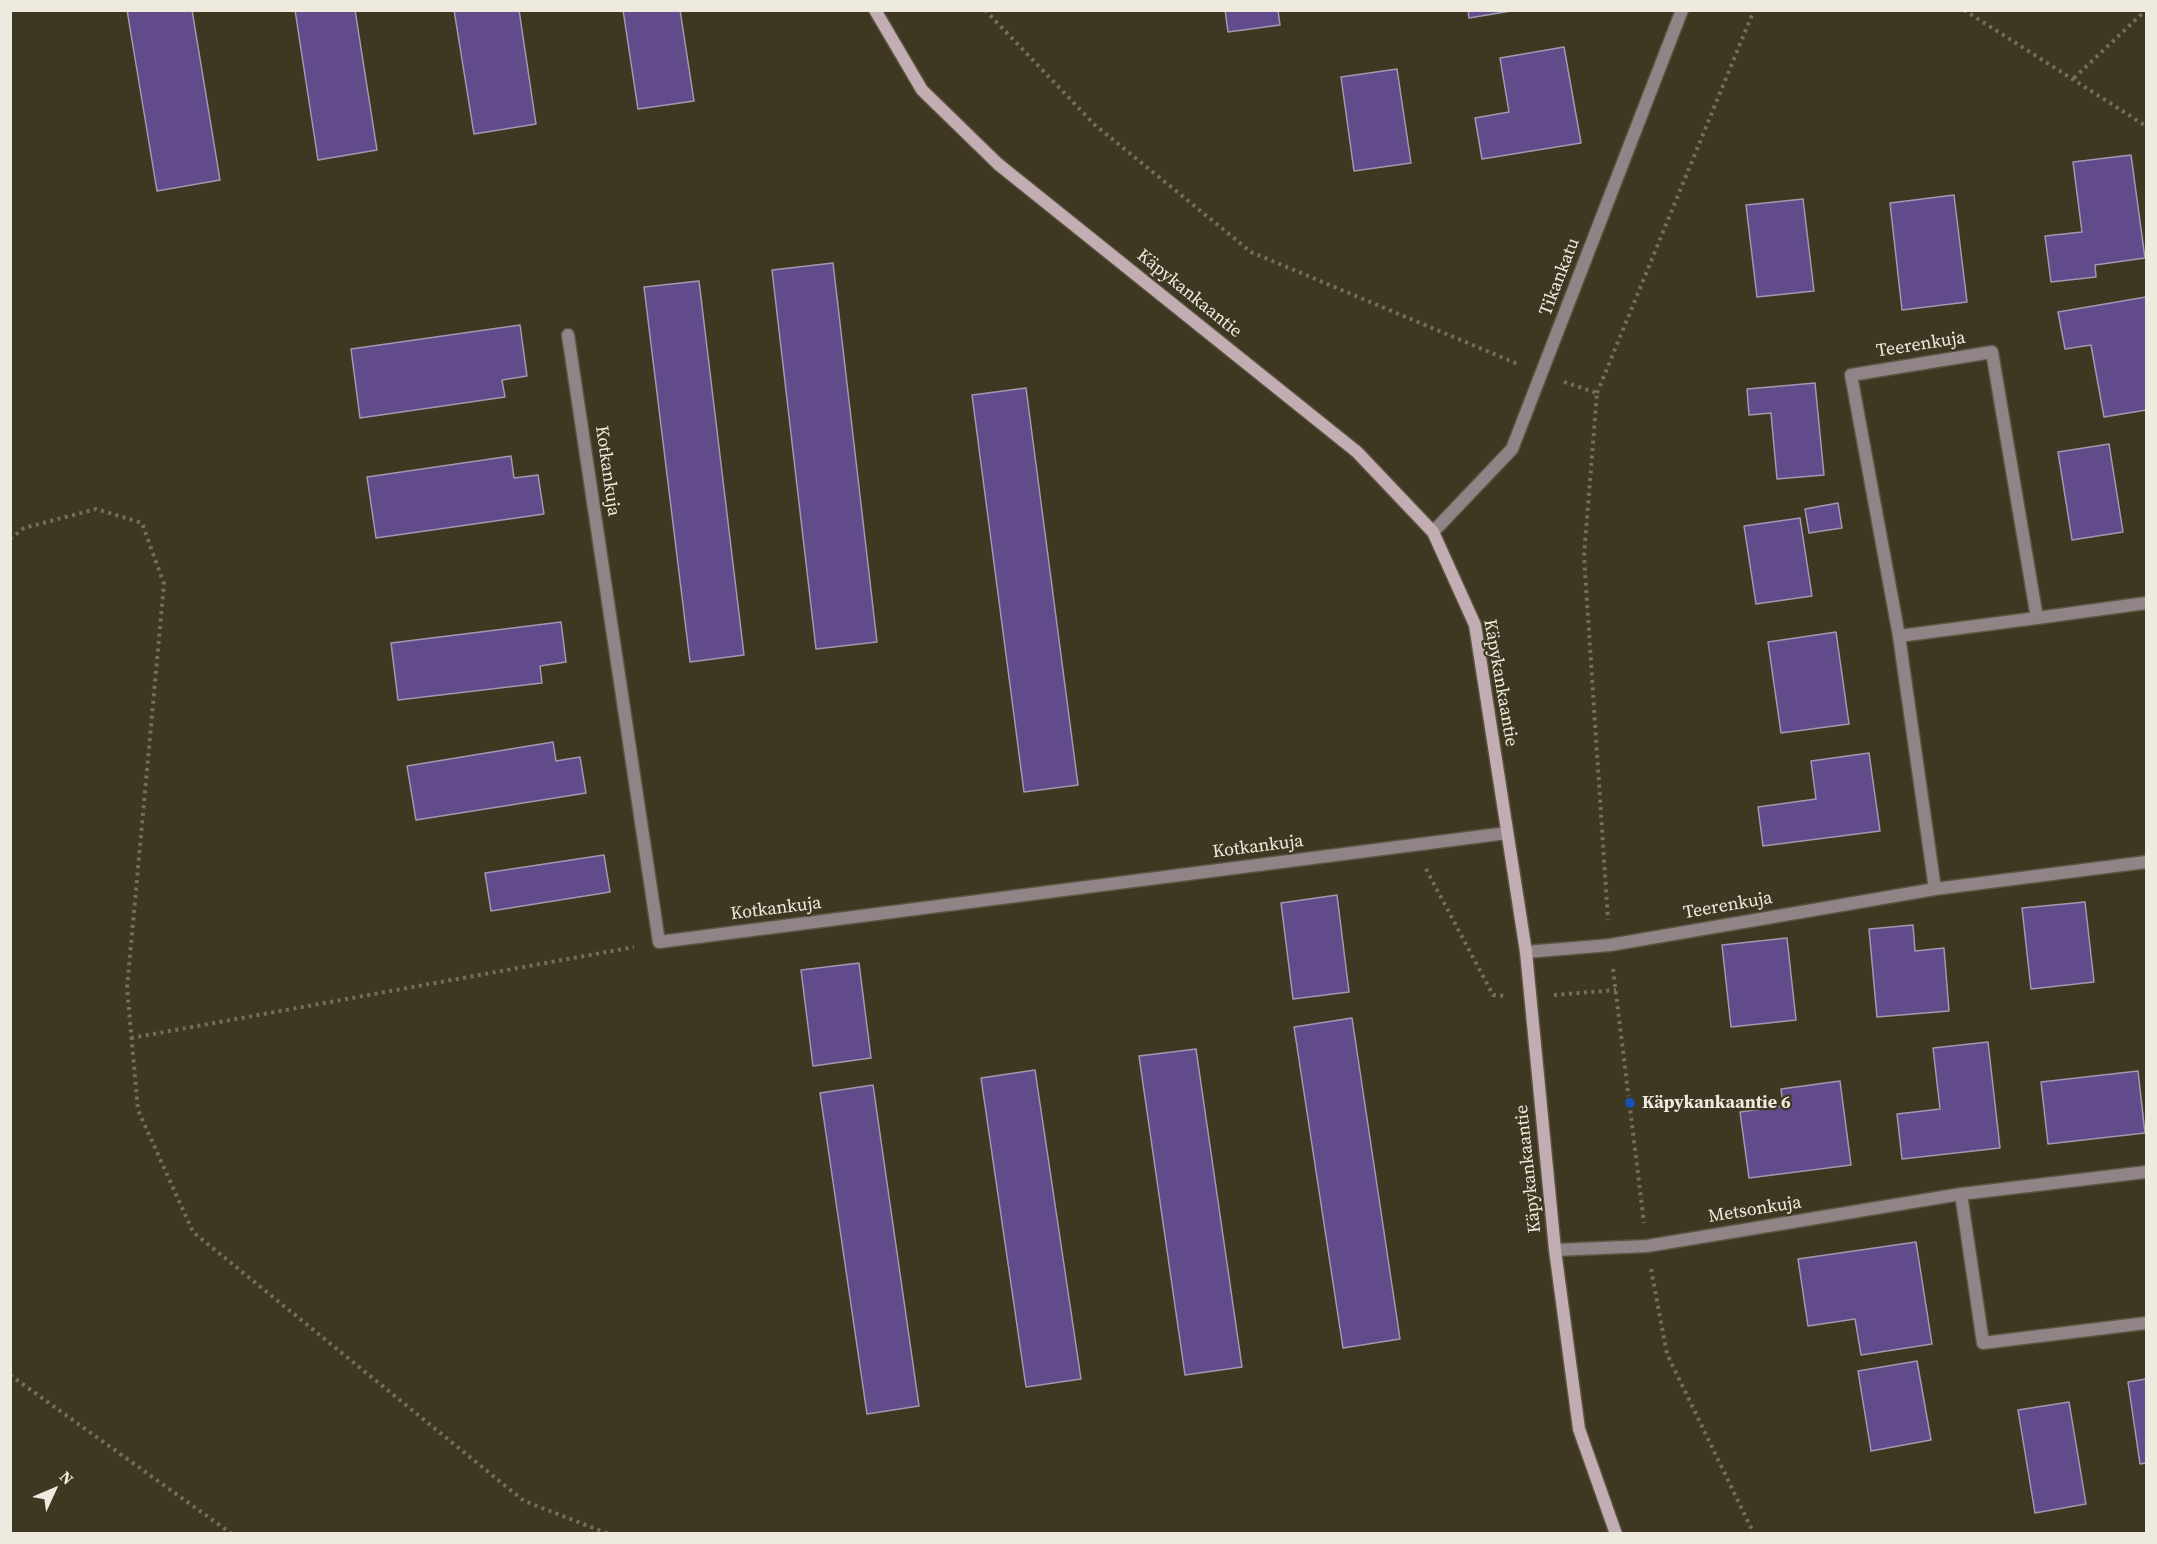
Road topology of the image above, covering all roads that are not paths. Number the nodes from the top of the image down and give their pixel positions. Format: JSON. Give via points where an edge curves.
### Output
{"nodes":[{"id":1,"x":875,"y":10,"type":"edge"},
{"id":2,"x":1682,"y":10,"type":"edge"},
{"id":3,"x":568,"y":335,"type":"dead end"},
{"id":4,"x":1433,"y":532,"type":"junction"},
{"id":5,"x":2146,"y":603,"type":"edge"},
{"id":6,"x":2037,"y":618,"type":"junction"},
{"id":7,"x":1899,"y":636,"type":"junction"},
{"id":8,"x":1507,"y":833,"type":"junction"},
{"id":9,"x":2146,"y":862,"type":"edge"},
{"id":10,"x":1935,"y":889,"type":"junction"},
{"id":11,"x":1526,"y":952,"type":"junction"},
{"id":12,"x":2146,"y":1172,"type":"edge"},
{"id":13,"x":1961,"y":1194,"type":"junction"},
{"id":14,"x":1555,"y":1250,"type":"junction"},
{"id":15,"x":2146,"y":1323,"type":"edge"},
{"id":16,"x":1616,"y":1533,"type":"edge"}],
"edges":[{"from":1,"to":4,"type":"street","name":"Käpykankaantie","via":[[922,90],[998,164],[1357,452]]},
{"from":2,"to":4,"type":"street","name":"Tikankatu","via":[[1512,449]]},
{"from":3,"to":8,"type":"street","name":"Kotkankuja","via":[[659,942]]},
{"from":4,"to":8,"type":"street","name":"Käpykankaantie","via":[[1475,625]]},
{"from":5,"to":6,"type":"street"},
{"from":6,"to":7,"type":"street"},
{"from":6,"to":7,"type":"street","name":"Teerenkuja","via":[[1992,352],[1851,375]]},
{"from":7,"to":10,"type":"street","name":"Teerenkuja"},
{"from":8,"to":11,"type":"street","name":"Käpykankaantie"},
{"from":9,"to":10,"type":"street","name":"Teerenkuja"},
{"from":10,"to":11,"type":"street","name":"Teerenkuja","via":[[1610,945]]},
{"from":11,"to":14,"type":"street","name":"Käpykankaantie"},
{"from":12,"to":13,"type":"street","name":"Metsonkuja"},
{"from":13,"to":14,"type":"street","name":"Metsonkuja","via":[[1647,1246]]},
{"from":13,"to":15,"type":"street","via":[[1983,1344]]},
{"from":14,"to":16,"type":"street","name":"Käpykankaantie","via":[[1579,1429]]}]}
